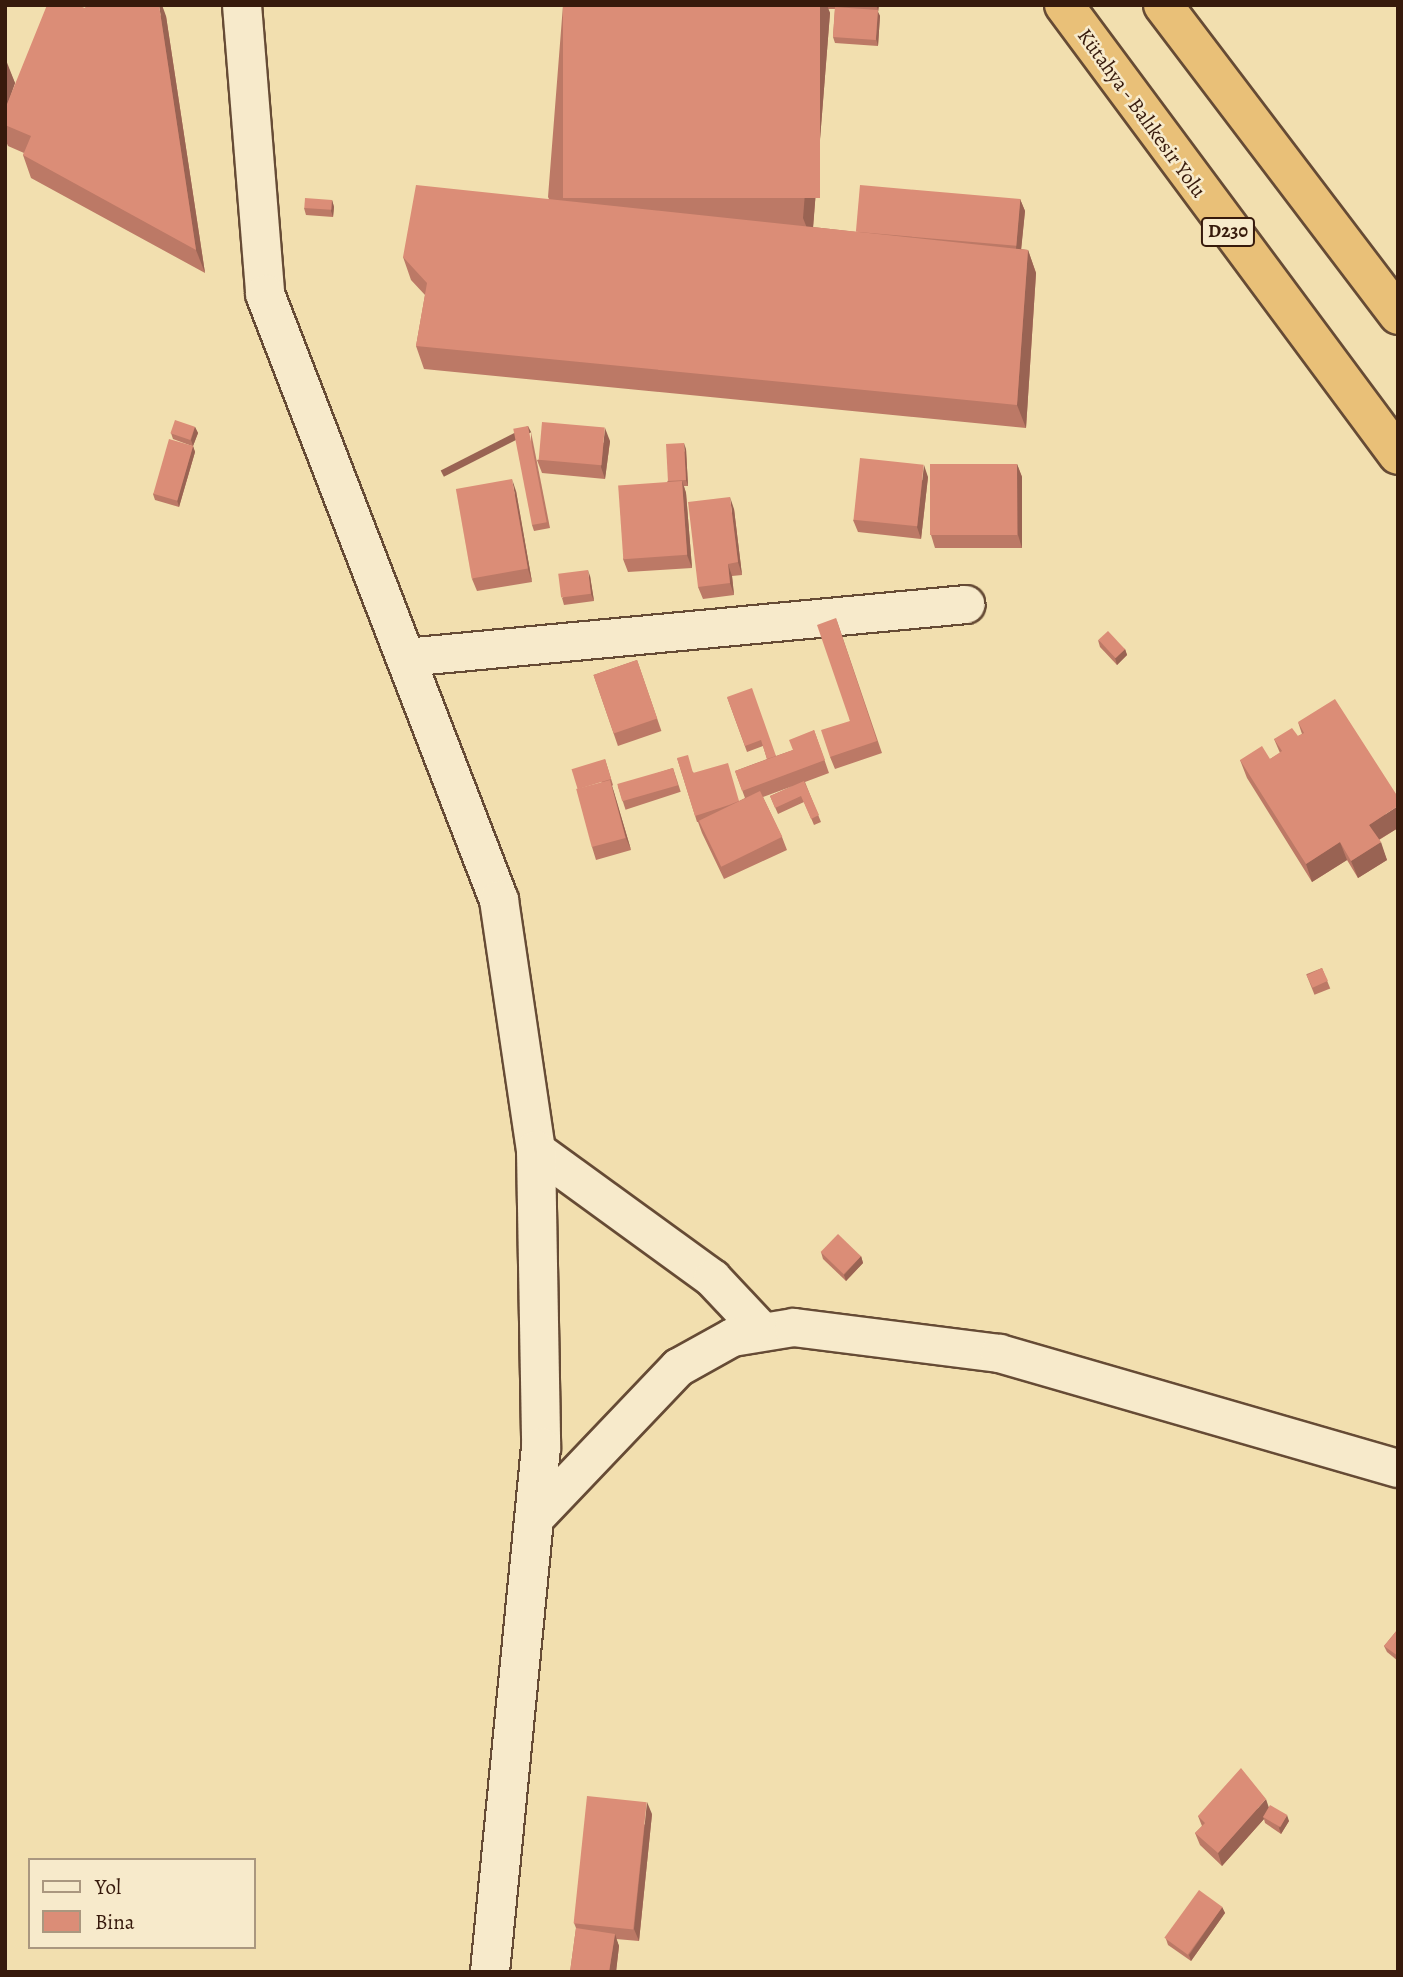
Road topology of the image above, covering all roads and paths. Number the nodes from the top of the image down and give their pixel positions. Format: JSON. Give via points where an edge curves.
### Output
{"nodes":[{"id":1,"x":242,"y":5,"type":"edge"},
{"id":2,"x":1064,"y":5,"type":"edge"},
{"id":3,"x":1163,"y":5,"type":"edge"},
{"id":4,"x":1398,"y":314,"type":"edge"},
{"id":5,"x":1398,"y":455,"type":"edge"},
{"id":6,"x":966,"y":604,"type":"dead end"},
{"id":7,"x":405,"y":657,"type":"junction"},
{"id":8,"x":536,"y":1150,"type":"junction"},
{"id":9,"x":761,"y":1330,"type":"junction"},
{"id":10,"x":1398,"y":1468,"type":"edge"},
{"id":11,"x":534,"y":1517,"type":"junction"},
{"id":12,"x":490,"y":1972,"type":"edge"}],
"edges":[{"from":1,"to":7,"type":"street","via":[[265,294]]},
{"from":2,"to":5,"type":"highway","name":"Kütahya - Balıkesir Yolu","number":"D230"},
{"from":3,"to":4,"type":"highway"},
{"from":6,"to":7,"type":"street"},
{"from":7,"to":8,"type":"street","via":[[499,900]]},
{"from":8,"to":9,"type":"street","via":[[712,1278]]},
{"from":8,"to":11,"type":"street","via":[[541,1447]]},
{"from":9,"to":10,"type":"street","via":[[826,1328],[999,1353]]},
{"from":9,"to":11,"type":"street","via":[[713,1345],[678,1367]]},
{"from":11,"to":12,"type":"street"}]}
